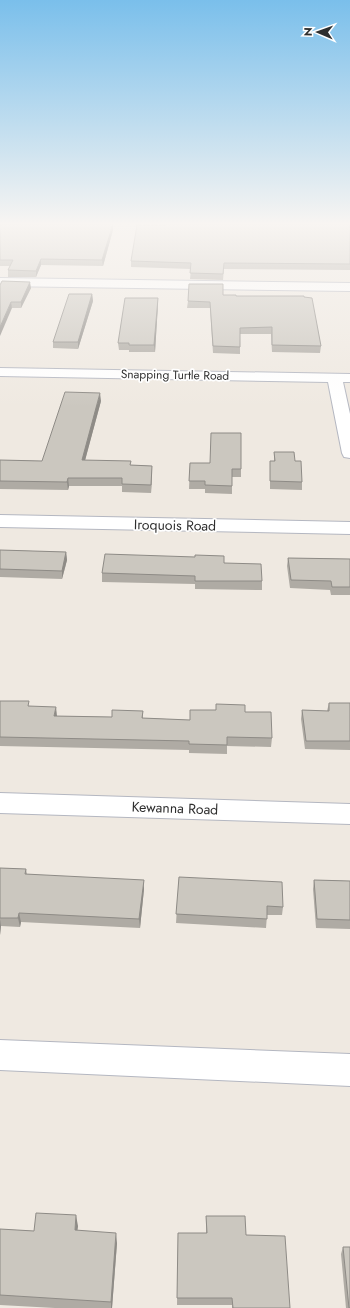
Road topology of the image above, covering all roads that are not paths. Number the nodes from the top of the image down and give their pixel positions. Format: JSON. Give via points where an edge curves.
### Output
{"nodes":[{"id":1,"x":213,"y":285,"type":"edge"},
{"id":2,"x":350,"y":287,"type":"edge"},
{"id":3,"x":0,"y":372,"type":"edge"},
{"id":4,"x":343,"y":378,"type":"edge"},
{"id":5,"x":350,"y":453,"type":"edge"},
{"id":6,"x":0,"y":521,"type":"edge"},
{"id":7,"x":350,"y":528,"type":"edge"},
{"id":8,"x":0,"y":803,"type":"edge"},
{"id":9,"x":350,"y":814,"type":"edge"},
{"id":10,"x":0,"y":1054,"type":"edge"},
{"id":11,"x":350,"y":1070,"type":"edge"}],
"edges":[{"from":1,"to":2,"type":"street"},
{"from":3,"to":4,"type":"street","name":"Snapping Turtle Road"},
{"from":4,"to":5,"type":"street"},
{"from":6,"to":7,"type":"street","name":"Iroquois Road"},
{"from":8,"to":9,"type":"street","name":"Kewanna Road"},
{"from":10,"to":11,"type":"street"}]}
